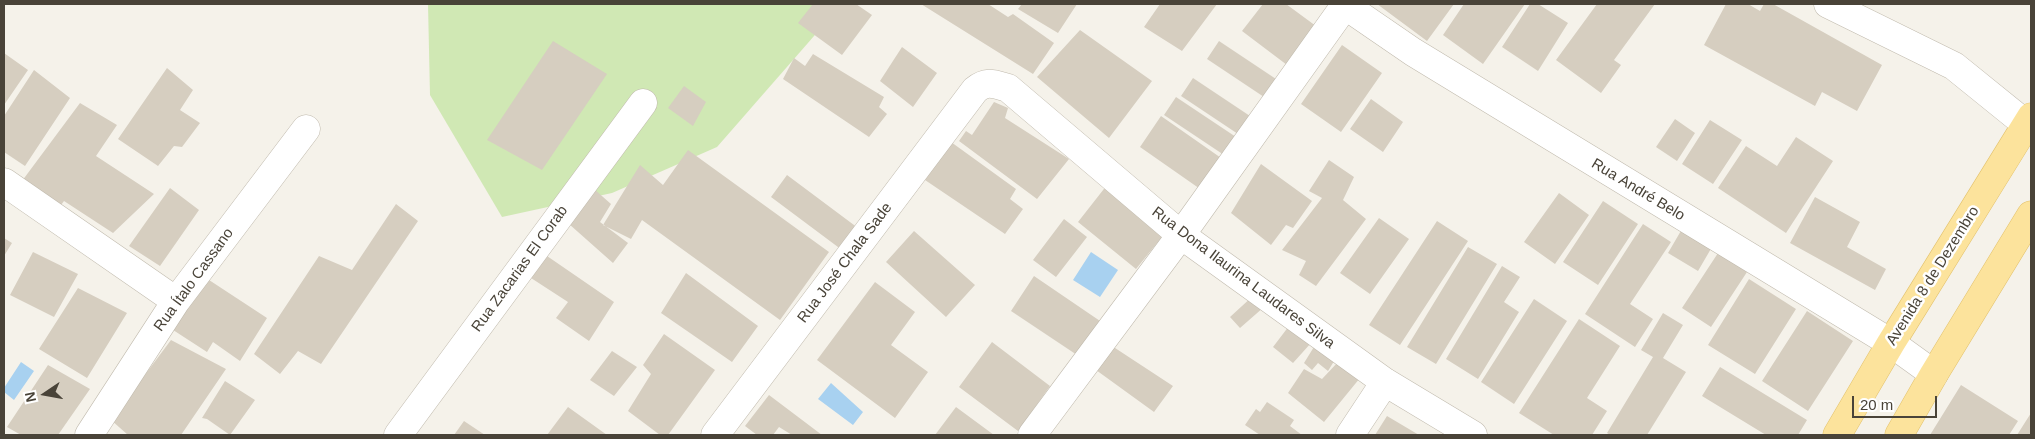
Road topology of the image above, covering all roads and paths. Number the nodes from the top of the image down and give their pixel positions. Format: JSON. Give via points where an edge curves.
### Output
{"nodes":[{"id":1,"x":1345,"y":4,"type":"edge"},
{"id":2,"x":1828,"y":4,"type":"edge"},
{"id":3,"x":975,"y":90,"type":"joint"},
{"id":4,"x":643,"y":103,"type":"dead end"},
{"id":5,"x":2029,"y":121,"type":"edge"},
{"id":6,"x":306,"y":128,"type":"dead end"},
{"id":7,"x":4,"y":182,"type":"edge"},
{"id":8,"x":2031,"y":215,"type":"edge"},
{"id":9,"x":1181,"y":235,"type":"junction"},
{"id":10,"x":176,"y":301,"type":"junction"},
{"id":11,"x":1891,"y":343,"type":"junction"},
{"id":12,"x":1934,"y":374,"type":"junction"},
{"id":13,"x":1385,"y":382,"type":"junction"},
{"id":14,"x":89,"y":435,"type":"edge"},
{"id":15,"x":398,"y":435,"type":"edge"},
{"id":16,"x":715,"y":435,"type":"edge"},
{"id":17,"x":1032,"y":435,"type":"edge"},
{"id":18,"x":1350,"y":435,"type":"edge"},
{"id":19,"x":1473,"y":435,"type":"edge"},
{"id":20,"x":1837,"y":435,"type":"edge"},
{"id":21,"x":1899,"y":435,"type":"edge"}],
"edges":[{"from":1,"to":9,"type":"street"},
{"from":1,"to":11,"type":"street","name":"Rua André Belo","via":[[1421,57]]},
{"from":2,"to":5,"type":"street","via":[[1954,66]]},
{"from":3,"to":9,"type":"street","name":"Rua Dona Ilaurina Laudares Silva","via":[[982,84],[1008,88]]},
{"from":3,"to":16,"type":"street","name":"Rua José Chala Sade"},
{"from":4,"to":15,"type":"street","name":"Rua Zacarias El Corab"},
{"from":5,"to":11,"type":"main road","name":"Avenida 8 de Dezembro"},
{"from":6,"to":10,"type":"street","name":"Rua Ítalo Cassano"},
{"from":7,"to":10,"type":"street"},
{"from":8,"to":12,"type":"main road"},
{"from":9,"to":13,"type":"street","name":"Rua Dona Ilaurina Laudares Silva"},
{"from":9,"to":17,"type":"street"},
{"from":10,"to":14,"type":"street","name":"Rua Ítalo Cassano"},
{"from":11,"to":12,"type":"street","name":"Rua André Belo"},
{"from":11,"to":20,"type":"main road","name":"Avenida 8 de Dezembro"},
{"from":12,"to":21,"type":"main road"},
{"from":13,"to":18,"type":"street"},
{"from":13,"to":19,"type":"street","name":"Rua Dona Ilaurina Laudares Silva"}]}
